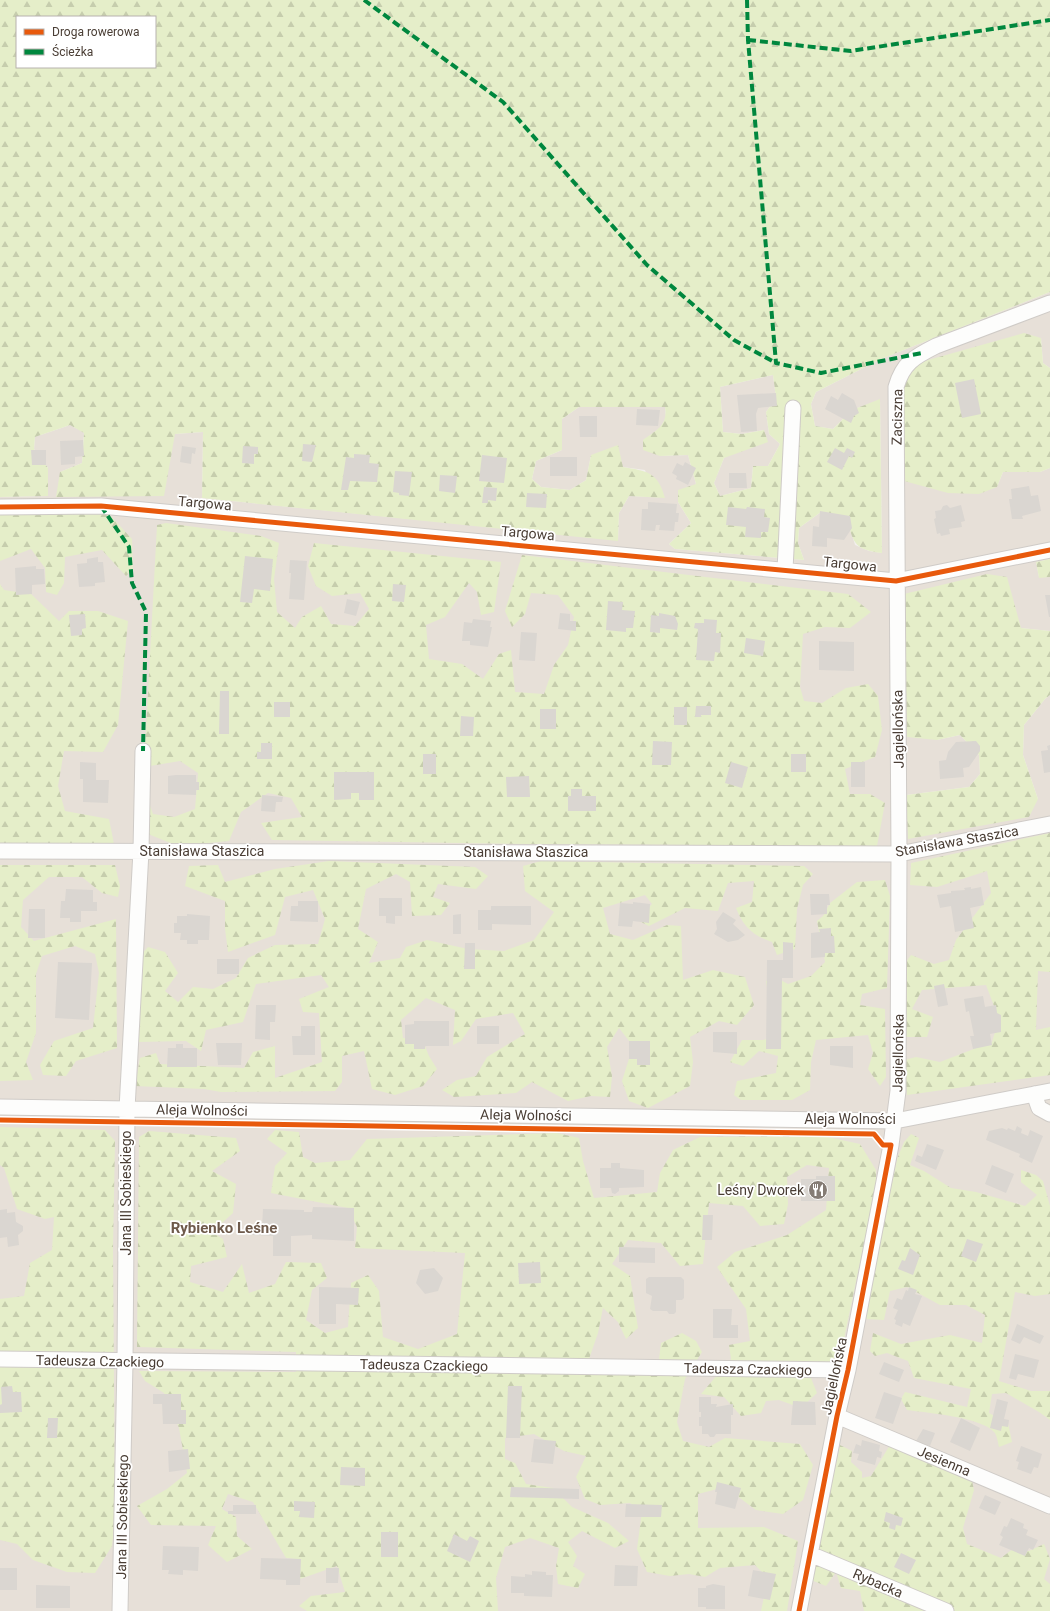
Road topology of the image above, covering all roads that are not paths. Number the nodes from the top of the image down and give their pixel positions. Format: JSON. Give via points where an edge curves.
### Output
{"nodes":[{"id":1,"x":1050,"y":303,"type":"edge"},
{"id":2,"x":793,"y":408,"type":"dead end"},
{"id":3,"x":0,"y":507,"type":"edge"},
{"id":4,"x":1050,"y":550,"type":"edge"},
{"id":5,"x":785,"y":570,"type":"junction"},
{"id":6,"x":896,"y":581,"type":"junction"},
{"id":7,"x":143,"y":751,"type":"dead end"},
{"id":8,"x":1050,"y":824,"type":"edge"},
{"id":9,"x":0,"y":851,"type":"edge"},
{"id":10,"x":141,"y":851,"type":"junction"},
{"id":11,"x":899,"y":854,"type":"junction"},
{"id":12,"x":1050,"y":1091,"type":"edge"},
{"id":13,"x":1034,"y":1094,"type":"junction"},
{"id":14,"x":0,"y":1107,"type":"edge"},
{"id":15,"x":127,"y":1109,"type":"junction"},
{"id":16,"x":1050,"y":1114,"type":"edge"},
{"id":17,"x":895,"y":1120,"type":"junction"},
{"id":18,"x":0,"y":1359,"type":"edge"},
{"id":19,"x":125,"y":1361,"type":"junction"},
{"id":20,"x":848,"y":1370,"type":"junction"},
{"id":21,"x":837,"y":1416,"type":"junction"},
{"id":22,"x":1050,"y":1506,"type":"edge"},
{"id":23,"x":810,"y":1554,"type":"junction"},
{"id":24,"x":120,"y":1611,"type":"edge"},
{"id":25,"x":799,"y":1611,"type":"edge"},
{"id":26,"x":946,"y":1611,"type":"edge"}],
"edges":[{"from":1,"to":6,"type":"street","name":"Zaciszna","via":[[936,346],[911,360],[899,375],[896,387]]},
{"from":2,"to":5,"type":"street"},
{"from":3,"to":5,"type":"street","name":"Targowa","via":[[101,506]]},
{"from":4,"to":6,"type":"street","name":"Targowa"},
{"from":5,"to":6,"type":"street","name":"Targowa"},
{"from":6,"to":11,"type":"street","name":"Jagiellońska"},
{"from":7,"to":10,"type":"street","name":"Jana III Sobieskiego"},
{"from":8,"to":11,"type":"street","name":"Stanisława Staszica"},
{"from":9,"to":10,"type":"street","name":"Stanisława Staszica"},
{"from":10,"to":11,"type":"street","name":"Stanisława Staszica"},
{"from":10,"to":15,"type":"street","name":"Jana III Sobieskiego"},
{"from":11,"to":17,"type":"street","name":"Jagiellońska","via":[[898,1091]]},
{"from":12,"to":13,"type":"street","name":"Aleja Wolności"},
{"from":13,"to":16,"type":"street","via":[[1039,1108]]},
{"from":13,"to":17,"type":"street","name":"Aleja Wolności"},
{"from":14,"to":15,"type":"street","name":"Aleja Wolności"},
{"from":15,"to":17,"type":"street","name":"Aleja Wolności"},
{"from":15,"to":19,"type":"street","name":"Jana III Sobieskiego"},
{"from":17,"to":20,"type":"street","name":"Jagiellońska"},
{"from":18,"to":19,"type":"street","name":"Tadeusza Czackiego"},
{"from":19,"to":20,"type":"street","name":"Tadeusza Czackiego"},
{"from":19,"to":24,"type":"street","name":"Jana III Sobieskiego"},
{"from":20,"to":21,"type":"street","name":"Jagiellońska"},
{"from":21,"to":22,"type":"street","name":"Jesienna"},
{"from":21,"to":23,"type":"street","name":"Jagiellońska"},
{"from":23,"to":25,"type":"street","name":"Jagiellońska"},
{"from":23,"to":26,"type":"street","name":"Rybacka"}]}
